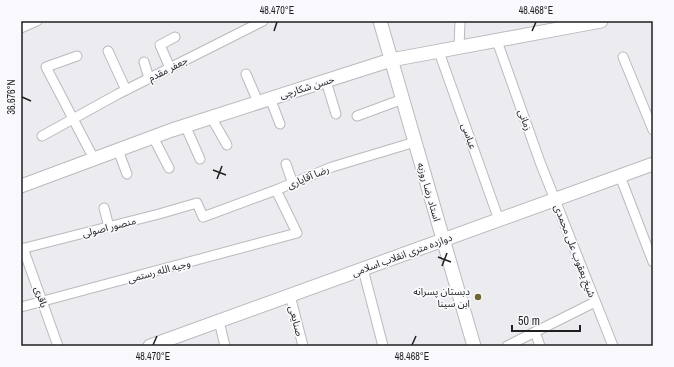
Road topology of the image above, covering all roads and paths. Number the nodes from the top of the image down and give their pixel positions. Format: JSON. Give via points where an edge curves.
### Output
{"nodes":[{"id":1,"x":37,"y":21,"type":"edge"},
{"id":2,"x":263,"y":21,"type":"edge"},
{"id":3,"x":380,"y":21,"type":"edge"},
{"id":4,"x":460,"y":21,"type":"edge"},
{"id":5,"x":601,"y":21,"type":"edge"},
{"id":6,"x":21,"y":28,"type":"edge"},
{"id":7,"x":176,"y":37,"type":"dead end"},
{"id":8,"x":497,"y":41,"type":"junction"},
{"id":9,"x":459,"y":48,"type":"junction"},
{"id":10,"x":108,"y":51,"type":"dead end"},
{"id":11,"x":439,"y":52,"type":"junction"},
{"id":12,"x":77,"y":56,"type":"dead end"},
{"id":13,"x":623,"y":57,"type":"dead end"},
{"id":14,"x":391,"y":60,"type":"junction"},
{"id":15,"x":144,"y":62,"type":"dead end"},
{"id":16,"x":170,"y":68,"type":"junction"},
{"id":17,"x":246,"y":74,"type":"dead end"},
{"id":18,"x":149,"y":78,"type":"junction"},
{"id":19,"x":326,"y":81,"type":"junction"},
{"id":20,"x":126,"y":90,"type":"junction"},
{"id":21,"x":264,"y":100,"type":"junction"},
{"id":22,"x":403,"y":100,"type":"junction"},
{"id":23,"x":336,"y":114,"type":"dead end"},
{"id":24,"x":357,"y":116,"type":"dead end"},
{"id":25,"x":211,"y":117,"type":"junction"},
{"id":26,"x":74,"y":118,"type":"junction"},
{"id":27,"x":280,"y":124,"type":"dead end"},
{"id":28,"x":185,"y":125,"type":"junction"},
{"id":29,"x":653,"y":130,"type":"edge"},
{"id":30,"x":42,"y":136,"type":"dead end"},
{"id":31,"x":153,"y":137,"type":"junction"},
{"id":32,"x":415,"y":142,"type":"junction"},
{"id":33,"x":227,"y":145,"type":"dead end"},
{"id":34,"x":118,"y":150,"type":"junction"},
{"id":35,"x":94,"y":159,"type":"junction"},
{"id":36,"x":200,"y":159,"type":"dead end"},
{"id":37,"x":286,"y":164,"type":"dead end"},
{"id":38,"x":653,"y":164,"type":"edge"},
{"id":39,"x":169,"y":168,"type":"dead end"},
{"id":40,"x":127,"y":174,"type":"dead end"},
{"id":41,"x":620,"y":176,"type":"junction"},
{"id":42,"x":292,"y":184,"type":"junction"},
{"id":43,"x":21,"y":186,"type":"edge"},
{"id":44,"x":276,"y":190,"type":"junction"},
{"id":45,"x":555,"y":200,"type":"junction"},
{"id":46,"x":197,"y":203,"type":"joint"},
{"id":47,"x":104,"y":208,"type":"dead end"},
{"id":48,"x":499,"y":220,"type":"junction"},
{"id":49,"x":109,"y":227,"type":"junction"},
{"id":50,"x":443,"y":240,"type":"junction"},
{"id":51,"x":650,"y":246,"type":"edge"},
{"id":52,"x":22,"y":249,"type":"edge"},
{"id":53,"x":653,"y":262,"type":"edge"},
{"id":54,"x":363,"y":269,"type":"junction"},
{"id":55,"x":290,"y":296,"type":"junction"},
{"id":56,"x":43,"y":302,"type":"junction"},
{"id":57,"x":595,"y":302,"type":"junction"},
{"id":58,"x":21,"y":307,"type":"edge"},
{"id":59,"x":219,"y":321,"type":"junction"},
{"id":60,"x":535,"y":332,"type":"junction"},
{"id":61,"x":175,"y":342,"type":"edge"},
{"id":62,"x":58,"y":346,"type":"edge"},
{"id":63,"x":150,"y":346,"type":"edge"},
{"id":64,"x":225,"y":346,"type":"edge"},
{"id":65,"x":302,"y":346,"type":"edge"},
{"id":66,"x":383,"y":346,"type":"edge"},
{"id":67,"x":474,"y":346,"type":"edge"},
{"id":68,"x":507,"y":346,"type":"edge"},
{"id":69,"x":540,"y":346,"type":"edge"},
{"id":70,"x":613,"y":346,"type":"edge"}],
"edges":[{"from":1,"to":6,"type":"street"},
{"from":2,"to":16,"type":"street","name":"جعفر مقدم"},
{"from":3,"to":14,"type":"street","name":"استاد رضا روزبه"},
{"from":4,"to":9,"type":"street"},
{"from":5,"to":8,"type":"street","name":"حسن شکارچی"},
{"from":7,"to":16,"type":"street","via":[[160,45]]},
{"from":8,"to":9,"type":"street","name":"حسن شکارچی"},
{"from":8,"to":45,"type":"street","name":"زمانی"},
{"from":9,"to":11,"type":"street","name":"حسن شکارچی"},
{"from":10,"to":20,"type":"street"},
{"from":11,"to":14,"type":"street","name":"حسن شکارچی"},
{"from":11,"to":48,"type":"street","name":"عباسی"},
{"from":12,"to":26,"type":"street","via":[[46,67]]},
{"from":13,"to":29,"type":"street"},
{"from":14,"to":19,"type":"street","name":"حسن شکارچی"},
{"from":14,"to":22,"type":"street","name":"استاد رضا روزبه"},
{"from":15,"to":18,"type":"street"},
{"from":16,"to":18,"type":"street","name":"جعفر مقدم"},
{"from":17,"to":21,"type":"street"},
{"from":18,"to":20,"type":"street","name":"جعفر مقدم"},
{"from":19,"to":21,"type":"street","name":"حسن شکارچی"},
{"from":19,"to":23,"type":"street"},
{"from":20,"to":26,"type":"street","name":"جعفر مقدم"},
{"from":21,"to":25,"type":"street","name":"حسن شکارچی"},
{"from":21,"to":27,"type":"street"},
{"from":22,"to":24,"type":"street"},
{"from":22,"to":32,"type":"street","name":"استاد رضا روزبه"},
{"from":25,"to":28,"type":"street","name":"حسن شکارچی"},
{"from":25,"to":33,"type":"street"},
{"from":26,"to":30,"type":"street","name":"جعفر مقدم"},
{"from":26,"to":35,"type":"street"},
{"from":28,"to":31,"type":"street","name":"حسن شکارچی"},
{"from":28,"to":36,"type":"street"},
{"from":31,"to":34,"type":"street","name":"حسن شکارچی"},
{"from":31,"to":39,"type":"street"},
{"from":32,"to":42,"type":"street","name":"رضا آقایاری","via":[[332,167]]},
{"from":32,"to":50,"type":"street","name":"استاد رضا روزبه"},
{"from":34,"to":35,"type":"street","name":"حسن شکارچی"},
{"from":34,"to":40,"type":"street"},
{"from":35,"to":43,"type":"street","name":"حسن شکارچی"},
{"from":37,"to":42,"type":"street"},
{"from":38,"to":41,"type":"street","name":"دوازده متری انقلاب اسلامی"},
{"from":41,"to":45,"type":"street","name":"دوازده متری انقلاب اسلامی"},
{"from":41,"to":51,"type":"street"},
{"from":42,"to":44,"type":"street","name":"رضا آقایاری"},
{"from":44,"to":46,"type":"street","name":"رضا آقایاری","via":[[203,217]]},
{"from":44,"to":56,"type":"street","name":"وجیه الله رستمی","via":[[297,232]]},
{"from":45,"to":48,"type":"street","name":"دوازده متری انقلاب اسلامی"},
{"from":45,"to":57,"type":"street","name":"شیخ یعقوب علی محمدی"},
{"from":46,"to":49,"type":"street","name":"منصور اصولی"},
{"from":47,"to":49,"type":"street"},
{"from":48,"to":50,"type":"street","name":"دوازده متری انقلاب اسلامی"},
{"from":49,"to":52,"type":"street","name":"منصور اصولی"},
{"from":50,"to":54,"type":"street","name":"دوازده متری انقلاب اسلامی"},
{"from":50,"to":67,"type":"street","name":"استاد رضا روزبه"},
{"from":51,"to":53,"type":"street"},
{"from":52,"to":56,"type":"street","name":"باقری"},
{"from":54,"to":55,"type":"street","name":"دوازده متری انقلاب اسلامی"},
{"from":54,"to":66,"type":"street"},
{"from":55,"to":59,"type":"street","name":"دوازده متری انقلاب اسلامی"},
{"from":55,"to":65,"type":"street","name":"صنایعی"},
{"from":56,"to":58,"type":"street","name":"وجیه الله رستمی"},
{"from":56,"to":62,"type":"street","name":"باقری"},
{"from":57,"to":60,"type":"street"},
{"from":57,"to":70,"type":"street","name":"شیخ یعقوب علی محمدی"},
{"from":59,"to":61,"type":"street","name":"دوازده متری انقلاب اسلامی"},
{"from":59,"to":64,"type":"street"},
{"from":60,"to":68,"type":"street"},
{"from":60,"to":69,"type":"street"},
{"from":61,"to":63,"type":"street","name":"دوازده متری انقلاب اسلامی"}]}
